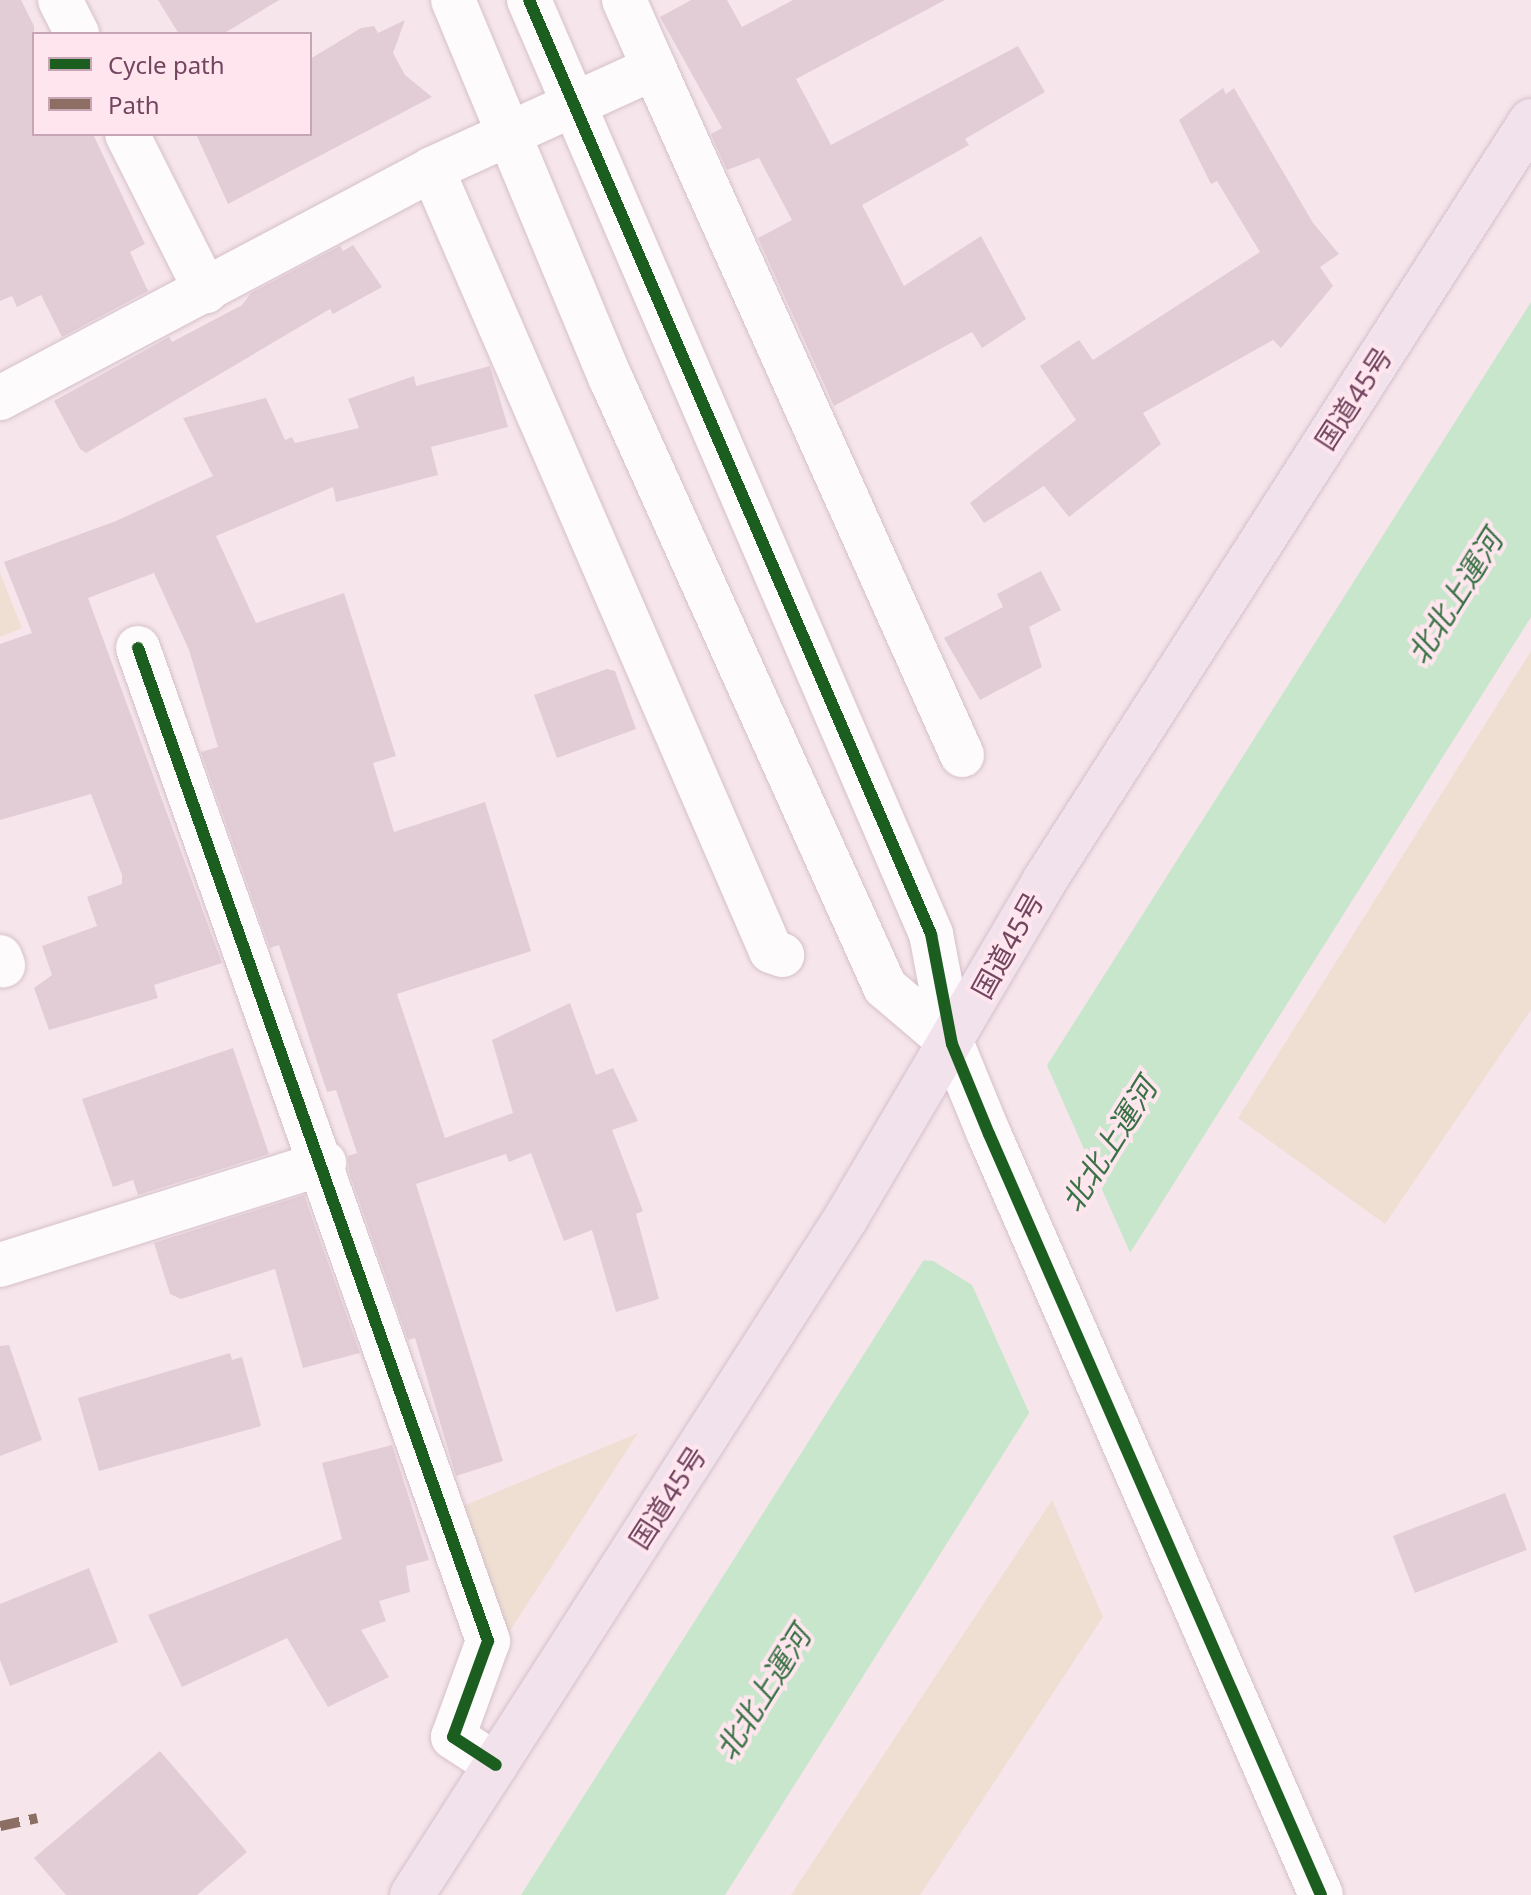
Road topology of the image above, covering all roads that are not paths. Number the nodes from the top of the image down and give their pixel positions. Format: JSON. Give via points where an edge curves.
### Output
{"nodes":[{"id":1,"x":60,"y":0,"type":"edge"},
{"id":2,"x":453,"y":0,"type":"edge"},
{"id":3,"x":529,"y":0,"type":"edge"},
{"id":4,"x":624,"y":0,"type":"edge"},
{"id":5,"x":76,"y":32,"type":"edge"},
{"id":6,"x":654,"y":68,"type":"junction"},
{"id":7,"x":575,"y":104,"type":"junction"},
{"id":8,"x":1531,"y":121,"type":"edge"},
{"id":9,"x":512,"y":131,"type":"junction"},
{"id":10,"x":128,"y":136,"type":"edge"},
{"id":11,"x":432,"y":169,"type":"junction"},
{"id":12,"x":206,"y":291,"type":"junction"},
{"id":13,"x":4,"y":388,"type":"edge"},
{"id":14,"x":138,"y":648,"type":"dead end"},
{"id":15,"x":962,"y":755,"type":"dead end"},
{"id":16,"x":782,"y":955,"type":"dead end"},
{"id":17,"x":952,"y":1044,"type":"junction"},
{"id":18,"x":324,"y":1163,"type":"junction"},
{"id":19,"x":0,"y":1265,"type":"edge"},
{"id":20,"x":496,"y":1765,"type":"junction"},
{"id":21,"x":412,"y":1895,"type":"edge"},
{"id":22,"x":1321,"y":1895,"type":"edge"}],
"edges":[{"from":1,"to":5,"type":"street"},
{"from":2,"to":9,"type":"street"},
{"from":3,"to":7,"type":"street"},
{"from":4,"to":6,"type":"street"},
{"from":6,"to":7,"type":"street"},
{"from":6,"to":15,"type":"street"},
{"from":7,"to":9,"type":"street"},
{"from":7,"to":17,"type":"street","via":[[931,934]]},
{"from":8,"to":17,"type":"highway","name":"国道45号","via":[[1043,883]]},
{"from":9,"to":11,"type":"street"},
{"from":9,"to":17,"type":"street","via":[[611,379],[885,987]]},
{"from":10,"to":12,"type":"street"},
{"from":11,"to":12,"type":"street"},
{"from":11,"to":16,"type":"street","via":[[771,951]]},
{"from":12,"to":13,"type":"street"},
{"from":14,"to":18,"type":"street"},
{"from":17,"to":20,"type":"highway","name":"国道45号"},
{"from":17,"to":22,"type":"street"},
{"from":18,"to":19,"type":"street"},
{"from":18,"to":20,"type":"street","via":[[488,1641],[453,1737]]},
{"from":20,"to":21,"type":"highway","name":"国道45号"}]}
